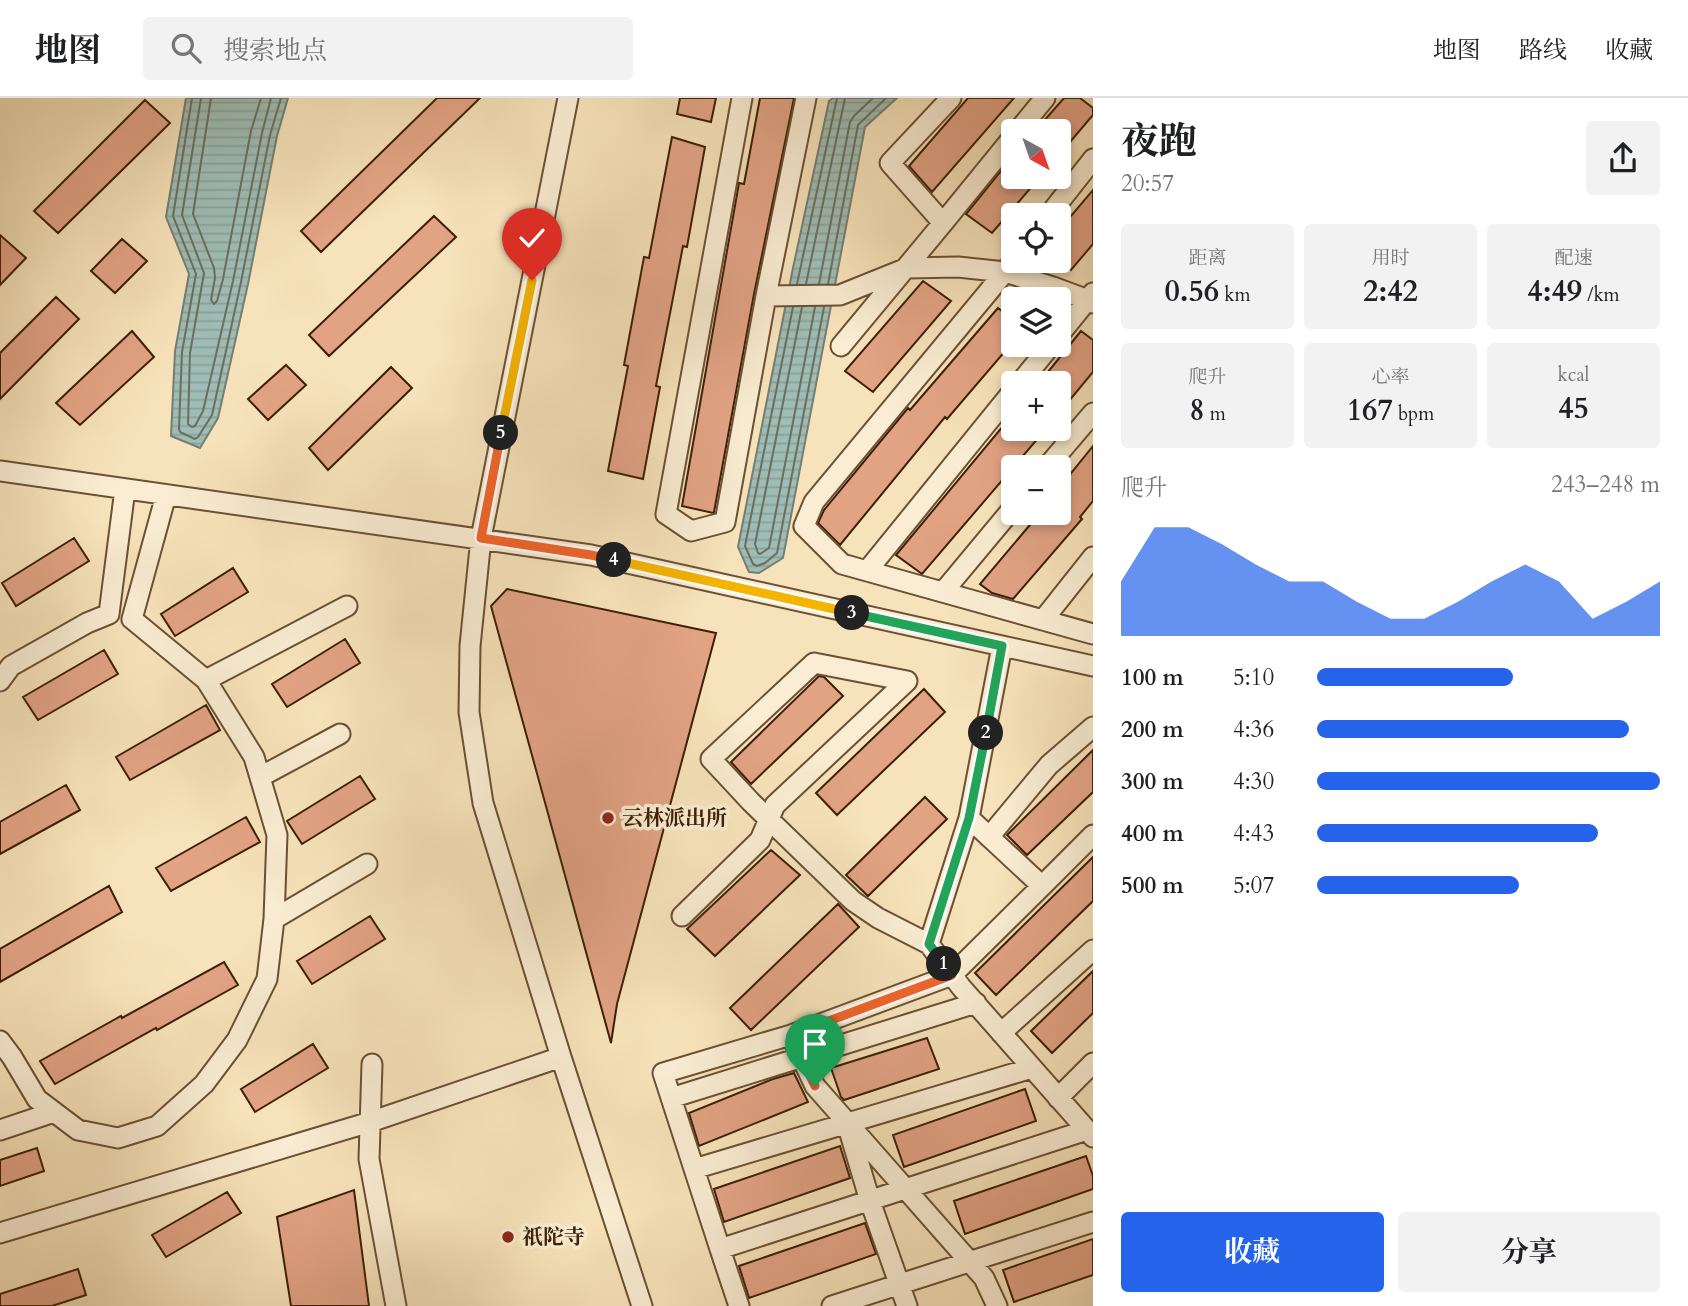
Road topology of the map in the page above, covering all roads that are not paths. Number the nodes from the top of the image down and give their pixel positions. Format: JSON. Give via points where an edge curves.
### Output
{"nodes":[{"id":1,"x":568,"y":98,"type":"edge"},
{"id":2,"x":742,"y":98,"type":"edge"},
{"id":3,"x":806,"y":98,"type":"edge"},
{"id":4,"x":951,"y":98,"type":"edge"},
{"id":5,"x":1045,"y":98,"type":"edge"},
{"id":6,"x":1028,"y":119,"type":"edge"},
{"id":7,"x":1001,"y":152,"type":"edge"},
{"id":8,"x":1093,"y":159,"type":"edge"},
{"id":9,"x":1058,"y":203,"type":"edge"},
{"id":10,"x":943,"y":223,"type":"junction"},
{"id":11,"x":1001,"y":266,"type":"edge"},
{"id":12,"x":907,"y":268,"type":"junction"},
{"id":13,"x":1003,"y":273,"type":"edge"},
{"id":14,"x":1026,"y":273,"type":"edge"},
{"id":15,"x":771,"y":296,"type":"junction"},
{"id":16,"x":1091,"y":299,"type":"edge"},
{"id":17,"x":1071,"y":322,"type":"edge"},
{"id":18,"x":841,"y":346,"type":"dead end"},
{"id":19,"x":1041,"y":357,"type":"edge"},
{"id":20,"x":1030,"y":371,"type":"edge"},
{"id":21,"x":1001,"y":406,"type":"edge"},
{"id":22,"x":1093,"y":413,"type":"edge"},
{"id":23,"x":1057,"y":455,"type":"edge"},
{"id":24,"x":0,"y":471,"type":"edge"},
{"id":25,"x":125,"y":489,"type":"junction"},
{"id":26,"x":166,"y":495,"type":"junction"},
{"id":27,"x":1001,"y":522,"type":"edge"},
{"id":28,"x":481,"y":538,"type":"junction"},
{"id":29,"x":1093,"y":557,"type":"edge"},
{"id":30,"x":867,"y":571,"type":"junction"},
{"id":31,"x":943,"y":592,"type":"junction"},
{"id":32,"x":347,"y":606,"type":"dead end"},
{"id":33,"x":1043,"y":620,"type":"junction"},
{"id":34,"x":1093,"y":634,"type":"edge"},
{"id":35,"x":1002,"y":646,"type":"junction"},
{"id":36,"x":1093,"y":666,"type":"edge"},
{"id":37,"x":206,"y":680,"type":"junction"},
{"id":38,"x":0,"y":681,"type":"edge"},
{"id":39,"x":1093,"y":727,"type":"edge"},
{"id":40,"x":340,"y":734,"type":"dead end"},
{"id":41,"x":260,"y":776,"type":"junction"},
{"id":42,"x":969,"y":818,"type":"junction"},
{"id":43,"x":769,"y":819,"type":"junction"},
{"id":44,"x":989,"y":837,"type":"junction"},
{"id":45,"x":1092,"y":837,"type":"edge"},
{"id":46,"x":367,"y":864,"type":"dead end"},
{"id":47,"x":1042,"y":886,"type":"junction"},
{"id":48,"x":682,"y":916,"type":"dead end"},
{"id":49,"x":274,"y":919,"type":"junction"},
{"id":50,"x":929,"y":944,"type":"junction"},
{"id":51,"x":1093,"y":950,"type":"edge"},
{"id":52,"x":952,"y":975,"type":"junction"},
{"id":53,"x":976,"y":1003,"type":"junction"},
{"id":54,"x":1001,"y":1033,"type":"junction"},
{"id":55,"x":791,"y":1035,"type":"junction"},
{"id":56,"x":0,"y":1042,"type":"edge"},
{"id":57,"x":561,"y":1057,"type":"junction"},
{"id":58,"x":801,"y":1057,"type":"junction"},
{"id":59,"x":1093,"y":1063,"type":"edge"},
{"id":60,"x":372,"y":1064,"type":"dead end"},
{"id":61,"x":1032,"y":1068,"type":"junction"},
{"id":62,"x":671,"y":1098,"type":"junction"},
{"id":63,"x":1058,"y":1098,"type":"junction"},
{"id":64,"x":54,"y":1112,"type":"junction"},
{"id":65,"x":370,"y":1122,"type":"junction"},
{"id":66,"x":846,"y":1122,"type":"junction"},
{"id":67,"x":0,"y":1130,"type":"edge"},
{"id":68,"x":1090,"y":1134,"type":"edge"},
{"id":69,"x":694,"y":1169,"type":"junction"},
{"id":70,"x":906,"y":1189,"type":"junction"},
{"id":71,"x":870,"y":1200,"type":"junction"},
{"id":72,"x":1093,"y":1222,"type":"edge"},
{"id":73,"x":0,"y":1233,"type":"edge"},
{"id":74,"x":720,"y":1250,"type":"junction"},
{"id":75,"x":970,"y":1262,"type":"junction"},
{"id":76,"x":900,"y":1284,"type":"junction"},
{"id":77,"x":396,"y":1306,"type":"edge"},
{"id":78,"x":642,"y":1306,"type":"edge"},
{"id":79,"x":739,"y":1306,"type":"edge"},
{"id":80,"x":832,"y":1306,"type":"edge"},
{"id":81,"x":907,"y":1306,"type":"edge"},
{"id":82,"x":998,"y":1306,"type":"edge"}],
"edges":[{"from":1,"to":28,"type":"street"},
{"from":2,"to":15,"type":"street","via":[[666,514],[691,531],[725,522]]},
{"from":3,"to":15,"type":"street"},
{"from":4,"to":10,"type":"street","via":[[890,163]]},
{"from":5,"to":6,"type":"street"},
{"from":7,"to":10,"type":"street"},
{"from":8,"to":9,"type":"street"},
{"from":10,"to":12,"type":"street"},
{"from":11,"to":12,"type":"street"},
{"from":12,"to":15,"type":"street","via":[[840,295]]},
{"from":12,"to":18,"type":"street"},
{"from":13,"to":30,"type":"street","via":[[814,502],[804,526],[842,564]]},
{"from":14,"to":16,"type":"street"},
{"from":16,"to":17,"type":"street"},
{"from":19,"to":20,"type":"street"},
{"from":21,"to":30,"type":"street"},
{"from":22,"to":23,"type":"street"},
{"from":24,"to":25,"type":"street"},
{"from":25,"to":26,"type":"street"},
{"from":25,"to":38,"type":"street","via":[[109,614],[11,666]]},
{"from":26,"to":28,"type":"street"},
{"from":26,"to":37,"type":"street","via":[[132,619]]},
{"from":27,"to":31,"type":"street"},
{"from":28,"to":35,"type":"street","via":[[591,555]]},
{"from":28,"to":57,"type":"street","via":[[470,646],[469,712],[482,803]]},
{"from":29,"to":33,"type":"street"},
{"from":30,"to":31,"type":"street"},
{"from":31,"to":33,"type":"street"},
{"from":32,"to":37,"type":"street"},
{"from":33,"to":34,"type":"street"},
{"from":35,"to":36,"type":"street"},
{"from":35,"to":42,"type":"street"},
{"from":37,"to":41,"type":"street","via":[[254,757]]},
{"from":39,"to":44,"type":"street","via":[[1049,765]]},
{"from":40,"to":41,"type":"street"},
{"from":41,"to":49,"type":"street","via":[[277,835]]},
{"from":42,"to":44,"type":"street"},
{"from":42,"to":50,"type":"street"},
{"from":43,"to":43,"type":"street","via":[[775,805],[907,681],[814,663],[711,759]]},
{"from":43,"to":48,"type":"street","via":[[760,840]]},
{"from":43,"to":50,"type":"street","via":[[853,901]]},
{"from":44,"to":47,"type":"street"},
{"from":45,"to":47,"type":"street"},
{"from":46,"to":49,"type":"street"},
{"from":47,"to":52,"type":"street"},
{"from":49,"to":64,"type":"street","via":[[267,979],[237,1041],[204,1084],[157,1126],[118,1138],[78,1130]]},
{"from":50,"to":52,"type":"street"},
{"from":51,"to":54,"type":"street"},
{"from":52,"to":53,"type":"street"},
{"from":52,"to":55,"type":"street"},
{"from":53,"to":54,"type":"street"},
{"from":53,"to":58,"type":"street"},
{"from":54,"to":61,"type":"street"},
{"from":55,"to":58,"type":"street"},
{"from":55,"to":62,"type":"street","via":[[663,1073]]},
{"from":56,"to":64,"type":"street","via":[[37,1099]]},
{"from":57,"to":65,"type":"street"},
{"from":57,"to":78,"type":"street"},
{"from":58,"to":62,"type":"street"},
{"from":58,"to":66,"type":"street","via":[[815,1086]]},
{"from":59,"to":63,"type":"street"},
{"from":60,"to":65,"type":"street"},
{"from":61,"to":63,"type":"street"},
{"from":61,"to":66,"type":"street"},
{"from":62,"to":69,"type":"street"},
{"from":63,"to":68,"type":"street"},
{"from":64,"to":67,"type":"street"},
{"from":65,"to":73,"type":"street"},
{"from":65,"to":77,"type":"street","via":[[369,1159]]},
{"from":66,"to":69,"type":"street"},
{"from":66,"to":70,"type":"street"},
{"from":66,"to":71,"type":"street"},
{"from":68,"to":70,"type":"street"},
{"from":69,"to":74,"type":"street"},
{"from":70,"to":71,"type":"street"},
{"from":70,"to":75,"type":"street"},
{"from":71,"to":74,"type":"street"},
{"from":71,"to":76,"type":"street"},
{"from":72,"to":75,"type":"street"},
{"from":74,"to":79,"type":"street"},
{"from":75,"to":76,"type":"street"},
{"from":75,"to":82,"type":"street"},
{"from":76,"to":80,"type":"street"},
{"from":76,"to":81,"type":"street"}]}
